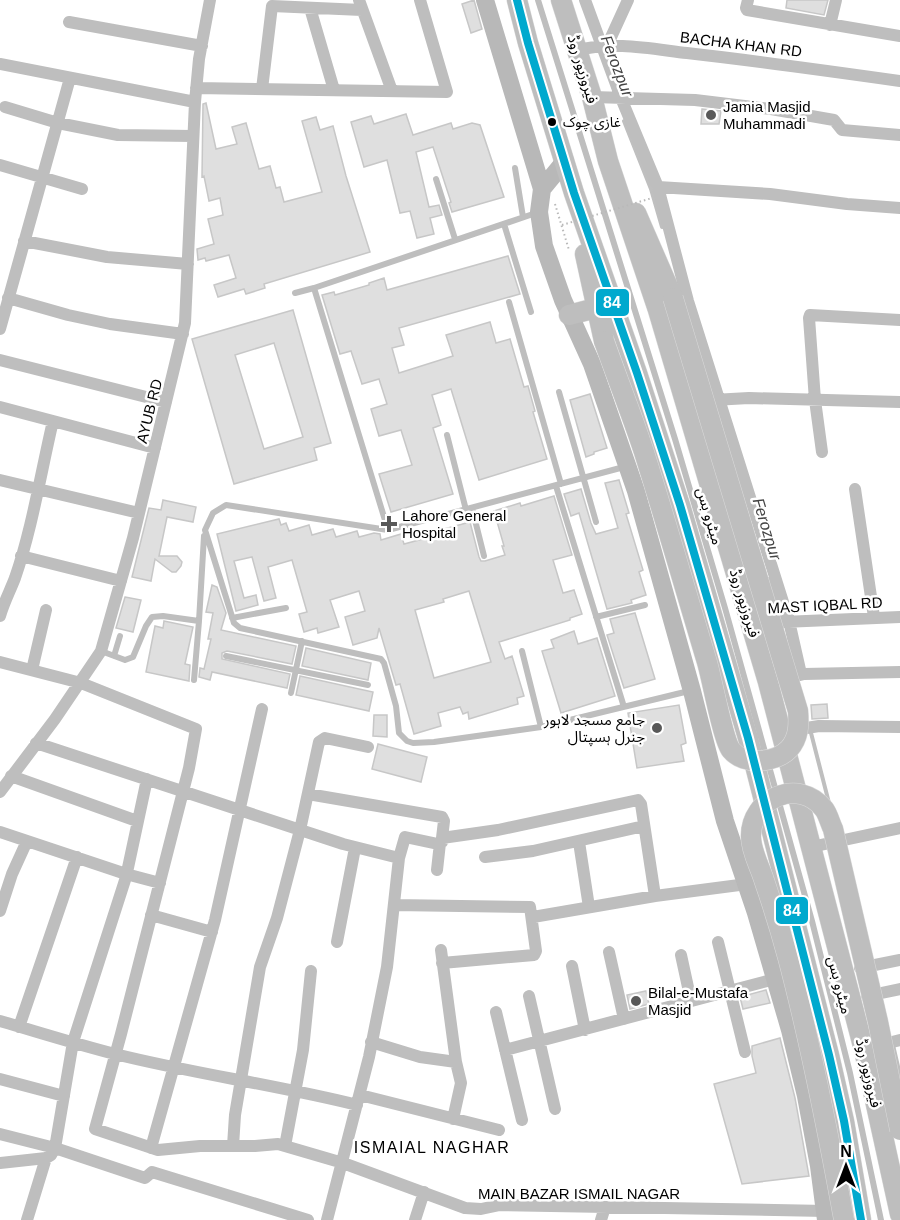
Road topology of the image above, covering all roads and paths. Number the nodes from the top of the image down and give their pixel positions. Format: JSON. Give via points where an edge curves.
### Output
{"nodes":[{"id":1,"x":210,"y":0,"type":"edge"},
{"id":2,"x":420,"y":0,"type":"edge"},
{"id":3,"x":485,"y":0,"type":"edge"},
{"id":4,"x":517,"y":0,"type":"edge"},
{"id":5,"x":538,"y":0,"type":"edge"},
{"id":6,"x":585,"y":0,"type":"edge"},
{"id":7,"x":628,"y":0,"type":"edge"},
{"id":8,"x":748,"y":0,"type":"edge"},
{"id":9,"x":836,"y":0,"type":"edge"},
{"id":10,"x":567,"y":1,"type":"edge"},
{"id":11,"x":305,"y":5,"type":"edge"},
{"id":12,"x":361,"y":5,"type":"edge"},
{"id":13,"x":69,"y":22,"type":"dead end"},
{"id":14,"x":830,"y":25,"type":"junction"},
{"id":15,"x":900,"y":36,"type":"edge"},
{"id":16,"x":202,"y":46,"type":"junction"},
{"id":17,"x":604,"y":46,"type":"junction"},
{"id":18,"x":578,"y":50,"type":"junction"},
{"id":19,"x":0,"y":64,"type":"edge"},
{"id":20,"x":70,"y":78,"type":"junction"},
{"id":21,"x":900,"y":81,"type":"edge"},
{"id":22,"x":196,"y":88,"type":"junction"},
{"id":23,"x":262,"y":89,"type":"junction"},
{"id":24,"x":334,"y":90,"type":"junction"},
{"id":25,"x":392,"y":91,"type":"junction"},
{"id":26,"x":592,"y":97,"type":"junction"},
{"id":27,"x":621,"y":98,"type":"junction"},
{"id":28,"x":195,"y":102,"type":"junction"},
{"id":29,"x":6,"y":107,"type":"dead end"},
{"id":30,"x":58,"y":123,"type":"junction"},
{"id":31,"x":900,"y":135,"type":"edge"},
{"id":32,"x":193,"y":136,"type":"junction"},
{"id":33,"x":565,"y":161,"type":"junction"},
{"id":34,"x":608,"y":161,"type":"junction"},
{"id":35,"x":0,"y":165,"type":"edge"},
{"id":36,"x":515,"y":168,"type":"dead end"},
{"id":37,"x":43,"y":177,"type":"junction"},
{"id":38,"x":436,"y":179,"type":"dead end"},
{"id":39,"x":82,"y":189,"type":"dead end"},
{"id":40,"x":574,"y":193,"type":"junction"},
{"id":41,"x":655,"y":193,"type":"junction"},
{"id":42,"x":540,"y":205,"type":"junction"},
{"id":43,"x":900,"y":208,"type":"edge"},
{"id":44,"x":504,"y":224,"type":"junction"},
{"id":45,"x":562,"y":225,"type":"junction"},
{"id":46,"x":455,"y":239,"type":"junction"},
{"id":47,"x":24,"y":242,"type":"junction"},
{"id":48,"x":571,"y":254,"type":"dead end"},
{"id":49,"x":188,"y":264,"type":"junction"},
{"id":50,"x":314,"y":288,"type":"junction"},
{"id":51,"x":295,"y":292,"type":"dead end"},
{"id":52,"x":8,"y":298,"type":"junction"},
{"id":53,"x":509,"y":302,"type":"dead end"},
{"id":54,"x":596,"y":308,"type":"junction"},
{"id":55,"x":531,"y":312,"type":"dead end"},
{"id":56,"x":570,"y":315,"type":"junction"},
{"id":57,"x":900,"y":320,"type":"edge"},
{"id":58,"x":0,"y":329,"type":"edge"},
{"id":59,"x":183,"y":334,"type":"junction"},
{"id":60,"x":0,"y":360,"type":"edge"},
{"id":61,"x":559,"y":392,"type":"dead end"},
{"id":62,"x":718,"y":399,"type":"junction"},
{"id":63,"x":815,"y":400,"type":"junction"},
{"id":64,"x":166,"y":402,"type":"junction"},
{"id":65,"x":900,"y":402,"type":"edge"},
{"id":66,"x":686,"y":406,"type":"junction"},
{"id":67,"x":0,"y":407,"type":"edge"},
{"id":68,"x":52,"y":421,"type":"junction"},
{"id":69,"x":447,"y":435,"type":"dead end"},
{"id":70,"x":155,"y":447,"type":"junction"},
{"id":71,"x":822,"y":452,"type":"dead end"},
{"id":72,"x":627,"y":466,"type":"junction"},
{"id":73,"x":584,"y":479,"type":"junction"},
{"id":74,"x":0,"y":480,"type":"edge"},
{"id":75,"x":558,"y":485,"type":"junction"},
{"id":76,"x":38,"y":489,"type":"junction"},
{"id":77,"x":855,"y":489,"type":"dead end"},
{"id":78,"x":469,"y":509,"type":"junction"},
{"id":79,"x":140,"y":513,"type":"junction"},
{"id":80,"x":596,"y":522,"type":"dead end"},
{"id":81,"x":205,"y":530,"type":"junction"},
{"id":82,"x":388,"y":530,"type":"junction"},
{"id":83,"x":21,"y":556,"type":"junction"},
{"id":84,"x":484,"y":556,"type":"dead end"},
{"id":85,"x":121,"y":580,"type":"junction"},
{"id":86,"x":645,"y":605,"type":"dead end"},
{"id":87,"x":285,"y":608,"type":"dead end"},
{"id":88,"x":46,"y":610,"type":"dead end"},
{"id":89,"x":0,"y":616,"type":"edge"},
{"id":90,"x":596,"y":617,"type":"junction"},
{"id":91,"x":874,"y":617,"type":"junction"},
{"id":92,"x":900,"y":617,"type":"edge"},
{"id":93,"x":232,"y":618,"type":"junction"},
{"id":94,"x":199,"y":621,"type":"junction"},
{"id":95,"x":789,"y":621,"type":"junction"},
{"id":96,"x":752,"y":624,"type":"junction"},
{"id":97,"x":120,"y":636,"type":"dead end"},
{"id":98,"x":302,"y":641,"type":"junction"},
{"id":99,"x":101,"y":651,"type":"junction"},
{"id":100,"x":522,"y":651,"type":"dead end"},
{"id":101,"x":114,"y":656,"type":"junction"},
{"id":102,"x":226,"y":656,"type":"dead end"},
{"id":103,"x":0,"y":662,"type":"edge"},
{"id":104,"x":32,"y":670,"type":"junction"},
{"id":105,"x":296,"y":670,"type":"junction"},
{"id":106,"x":900,"y":672,"type":"edge"},
{"id":107,"x":801,"y":674,"type":"junction"},
{"id":108,"x":194,"y":680,"type":"dead end"},
{"id":109,"x":768,"y":682,"type":"junction"},
{"id":110,"x":81,"y":683,"type":"junction"},
{"id":111,"x":368,"y":685,"type":"dead end"},
{"id":112,"x":692,"y":691,"type":"junction"},
{"id":113,"x":291,"y":693,"type":"dead end"},
{"id":114,"x":624,"y":706,"type":"junction"},
{"id":115,"x":262,"y":709,"type":"dead end"},
{"id":116,"x":541,"y":727,"type":"junction"},
{"id":117,"x":900,"y":727,"type":"edge"},
{"id":118,"x":781,"y":732,"type":"junction"},
{"id":119,"x":36,"y":743,"type":"junction"},
{"id":120,"x":368,"y":747,"type":"dead end"},
{"id":121,"x":11,"y":776,"type":"junction"},
{"id":122,"x":147,"y":779,"type":"junction"},
{"id":123,"x":1,"y":789,"type":"edge"},
{"id":124,"x":183,"y":792,"type":"junction"},
{"id":125,"x":308,"y":794,"type":"junction"},
{"id":126,"x":241,"y":811,"type":"junction"},
{"id":127,"x":137,"y":821,"type":"junction"},
{"id":128,"x":644,"y":826,"type":"junction"},
{"id":129,"x":900,"y":828,"type":"edge"},
{"id":130,"x":300,"y":830,"type":"junction"},
{"id":131,"x":0,"y":832,"type":"edge"},
{"id":132,"x":27,"y":841,"type":"junction"},
{"id":133,"x":441,"y":841,"type":"junction"},
{"id":134,"x":579,"y":842,"type":"junction"},
{"id":135,"x":811,"y":847,"type":"junction"},
{"id":136,"x":356,"y":848,"type":"junction"},
{"id":137,"x":484,"y":857,"type":"dead end"},
{"id":138,"x":76,"y":858,"type":"junction"},
{"id":139,"x":399,"y":858,"type":"junction"},
{"id":140,"x":437,"y":870,"type":"dead end"},
{"id":141,"x":126,"y":874,"type":"junction"},
{"id":142,"x":160,"y":883,"type":"junction"},
{"id":143,"x":747,"y":884,"type":"junction"},
{"id":144,"x":655,"y":896,"type":"junction"},
{"id":145,"x":394,"y":905,"type":"junction"},
{"id":146,"x":589,"y":907,"type":"junction"},
{"id":147,"x":0,"y":911,"type":"edge"},
{"id":148,"x":151,"y":915,"type":"junction"},
{"id":149,"x":533,"y":916,"type":"junction"},
{"id":150,"x":212,"y":932,"type":"junction"},
{"id":151,"x":337,"y":942,"type":"dead end"},
{"id":152,"x":718,"y":942,"type":"dead end"},
{"id":153,"x":609,"y":952,"type":"dead end"},
{"id":154,"x":681,"y":956,"type":"dead end"},
{"id":155,"x":900,"y":960,"type":"edge"},
{"id":156,"x":572,"y":966,"type":"dead end"},
{"id":157,"x":312,"y":971,"type":"dead end"},
{"id":158,"x":843,"y":971,"type":"junction"},
{"id":159,"x":775,"y":978,"type":"junction"},
{"id":160,"x":900,"y":989,"type":"edge"},
{"id":161,"x":730,"y":991,"type":"junction"},
{"id":162,"x":529,"y":996,"type":"dead end"},
{"id":163,"x":851,"y":1000,"type":"junction"},
{"id":164,"x":691,"y":1001,"type":"junction"},
{"id":165,"x":496,"y":1012,"type":"dead end"},
{"id":166,"x":624,"y":1019,"type":"junction"},
{"id":167,"x":0,"y":1021,"type":"edge"},
{"id":168,"x":19,"y":1027,"type":"junction"},
{"id":169,"x":585,"y":1030,"type":"junction"},
{"id":170,"x":900,"y":1040,"type":"edge"},
{"id":171,"x":73,"y":1042,"type":"junction"},
{"id":172,"x":371,"y":1042,"type":"junction"},
{"id":173,"x":539,"y":1042,"type":"junction"},
{"id":174,"x":505,"y":1050,"type":"junction"},
{"id":175,"x":864,"y":1050,"type":"junction"},
{"id":176,"x":746,"y":1052,"type":"dead end"},
{"id":177,"x":116,"y":1054,"type":"junction"},
{"id":178,"x":456,"y":1062,"type":"junction"},
{"id":179,"x":174,"y":1066,"type":"junction"},
{"id":180,"x":0,"y":1079,"type":"edge"},
{"id":181,"x":242,"y":1081,"type":"junction"},
{"id":182,"x":296,"y":1090,"type":"junction"},
{"id":183,"x":900,"y":1094,"type":"edge"},
{"id":184,"x":64,"y":1096,"type":"junction"},
{"id":185,"x":875,"y":1098,"type":"junction"},
{"id":186,"x":359,"y":1100,"type":"junction"},
{"id":187,"x":555,"y":1109,"type":"dead end"},
{"id":188,"x":453,"y":1119,"type":"junction"},
{"id":189,"x":522,"y":1120,"type":"dead end"},
{"id":190,"x":499,"y":1130,"type":"dead end"},
{"id":191,"x":900,"y":1130,"type":"edge"},
{"id":192,"x":0,"y":1134,"type":"edge"},
{"id":193,"x":233,"y":1146,"type":"junction"},
{"id":194,"x":285,"y":1146,"type":"junction"},
{"id":195,"x":55,"y":1148,"type":"junction"},
{"id":196,"x":151,"y":1148,"type":"junction"},
{"id":197,"x":45,"y":1158,"type":"junction"},
{"id":198,"x":0,"y":1163,"type":"edge"},
{"id":199,"x":343,"y":1163,"type":"junction"},
{"id":200,"x":424,"y":1192,"type":"junction"},
{"id":201,"x":605,"y":1207,"type":"junction"},
{"id":202,"x":900,"y":1214,"type":"edge"},
{"id":203,"x":832,"y":1217,"type":"edge"},
{"id":204,"x":27,"y":1220,"type":"edge"},
{"id":205,"x":308,"y":1220,"type":"edge"},
{"id":206,"x":327,"y":1220,"type":"edge"},
{"id":207,"x":415,"y":1220,"type":"edge"},
{"id":208,"x":602,"y":1220,"type":"edge"},
{"id":209,"x":861,"y":1220,"type":"edge"},
{"id":210,"x":881,"y":1220,"type":"edge"}],
"edges":[{"from":1,"to":16,"type":"street","name":"AYUB RD"},
{"from":2,"to":25,"type":"street","via":[[447,92]]},
{"from":3,"to":42,"type":"street"},
{"from":4,"to":33,"type":"main road"},
{"from":5,"to":210,"type":"lane","name":"میٹرو بس","via":[[728,620],[812,921]]},
{"from":6,"to":17,"type":"street"},
{"from":7,"to":17,"type":"street"},
{"from":8,"to":14,"type":"street","via":[[747,10]]},
{"from":9,"to":14,"type":"street"},
{"from":10,"to":18,"type":"main road","name":"فیروزپور روڈ"},
{"from":11,"to":12,"type":"street"},
{"from":11,"to":23,"type":"street","via":[[272,6]]},
{"from":11,"to":24,"type":"street"},
{"from":12,"to":25,"type":"street"},
{"from":13,"to":16,"type":"street"},
{"from":14,"to":15,"type":"street"},
{"from":16,"to":22,"type":"street","name":"AYUB RD"},
{"from":17,"to":18,"type":"street","name":"BACHA KHAN RD"},
{"from":17,"to":21,"type":"street","name":"BACHA KHAN RD","via":[[786,64]]},
{"from":17,"to":27,"type":"street"},
{"from":18,"to":26,"type":"main road","name":"فیروزپور روڈ"},
{"from":19,"to":20,"type":"street"},
{"from":20,"to":28,"type":"street"},
{"from":20,"to":30,"type":"street"},
{"from":22,"to":23,"type":"street"},
{"from":22,"to":28,"type":"street","name":"AYUB RD"},
{"from":23,"to":24,"type":"street"},
{"from":24,"to":25,"type":"street"},
{"from":26,"to":27,"type":"street"},
{"from":26,"to":34,"type":"main road","name":"فیروزپور روڈ"},
{"from":27,"to":31,"type":"street","via":[[695,100],[771,109],[834,120],[843,130]]},
{"from":27,"to":41,"type":"street"},
{"from":28,"to":32,"type":"street","name":"AYUB RD"},
{"from":29,"to":30,"type":"street"},
{"from":30,"to":32,"type":"street","via":[[118,135]]},
{"from":30,"to":37,"type":"street"},
{"from":32,"to":49,"type":"street","name":"AYUB RD"},
{"from":33,"to":40,"type":"main road"},
{"from":33,"to":42,"type":"street"},
{"from":34,"to":54,"type":"main road","bridge":true,"via":[[648,236],[673,298],[798,711],[796,740],[773,759],[742,758],[730,750],[644,450]]},
{"from":34,"to":66,"type":"main road","name":"فیروزپور روڈ"},
{"from":35,"to":37,"type":"street"},
{"from":36,"to":42,"type":"lane"},
{"from":37,"to":39,"type":"street"},
{"from":37,"to":47,"type":"street"},
{"from":38,"to":46,"type":"lane"},
{"from":40,"to":54,"type":"main road"},
{"from":40,"to":209,"type":"main road","via":[[680,504],[748,738],[829,1055]]},
{"from":41,"to":43,"type":"street","via":[[770,194]]},
{"from":41,"to":45,"type":"path","bridge":true},
{"from":41,"to":62,"type":"street"},
{"from":42,"to":44,"type":"lane"},
{"from":42,"to":45,"type":"path"},
{"from":42,"to":56,"type":"street","via":[[544,246]]},
{"from":44,"to":46,"type":"lane"},
{"from":44,"to":55,"type":"lane"},
{"from":45,"to":48,"type":"path"},
{"from":46,"to":50,"type":"lane"},
{"from":47,"to":49,"type":"street","via":[[107,257]]},
{"from":47,"to":52,"type":"street"},
{"from":49,"to":59,"type":"street","name":"AYUB RD"},
{"from":50,"to":51,"type":"lane"},
{"from":50,"to":82,"type":"lane"},
{"from":52,"to":58,"type":"street"},
{"from":52,"to":59,"type":"street","via":[[99,322]]},
{"from":53,"to":75,"type":"lane"},
{"from":54,"to":56,"type":"main road"},
{"from":56,"to":72,"type":"street","via":[[592,364]]},
{"from":57,"to":63,"type":"street","via":[[810,315]]},
{"from":59,"to":64,"type":"street","name":"AYUB RD"},
{"from":60,"to":64,"type":"street"},
{"from":61,"to":73,"type":"lane"},
{"from":62,"to":63,"type":"street"},
{"from":62,"to":66,"type":"street"},
{"from":62,"to":95,"type":"street"},
{"from":63,"to":65,"type":"street"},
{"from":63,"to":71,"type":"street"},
{"from":64,"to":70,"type":"street","name":"AYUB RD"},
{"from":66,"to":96,"type":"main road","name":"فیروزپور روڈ"},
{"from":67,"to":68,"type":"street"},
{"from":68,"to":70,"type":"street"},
{"from":68,"to":76,"type":"street"},
{"from":69,"to":78,"type":"lane"},
{"from":70,"to":79,"type":"street","name":"AYUB RD"},
{"from":72,"to":73,"type":"lane"},
{"from":72,"to":112,"type":"street"},
{"from":73,"to":75,"type":"lane"},
{"from":73,"to":80,"type":"lane"},
{"from":74,"to":76,"type":"street"},
{"from":75,"to":78,"type":"lane"},
{"from":75,"to":90,"type":"lane"},
{"from":76,"to":79,"type":"street"},
{"from":76,"to":83,"type":"street"},
{"from":77,"to":91,"type":"street"},
{"from":78,"to":82,"type":"lane"},
{"from":78,"to":84,"type":"lane"},
{"from":79,"to":85,"type":"street","name":"AYUB RD"},
{"from":81,"to":82,"type":"lane","via":[[213,513],[226,506]]},
{"from":81,"to":93,"type":"lane"},
{"from":81,"to":94,"type":"lane"},
{"from":83,"to":85,"type":"street"},
{"from":83,"to":89,"type":"street"},
{"from":85,"to":99,"type":"street","name":"AYUB RD"},
{"from":86,"to":90,"type":"lane"},
{"from":87,"to":93,"type":"lane"},
{"from":88,"to":104,"type":"street"},
{"from":90,"to":114,"type":"lane"},
{"from":91,"to":92,"type":"street","name":"MAST IQBAL RD"},
{"from":91,"to":95,"type":"street","name":"MAST IQBAL RD"},
{"from":93,"to":98,"type":"lane","via":[[240,628]]},
{"from":94,"to":101,"type":"lane","via":[[152,617],[133,657],[125,660]]},
{"from":94,"to":108,"type":"lane"},
{"from":95,"to":96,"type":"street","name":"MAST IQBAL RD"},
{"from":95,"to":107,"type":"street"},
{"from":96,"to":109,"type":"main road","name":"فیروزپور روڈ"},
{"from":97,"to":101,"type":"lane"},
{"from":98,"to":105,"type":"lane"},
{"from":98,"to":116,"type":"lane","via":[[381,659],[396,706],[399,733],[407,741],[434,742]]},
{"from":99,"to":101,"type":"lane"},
{"from":99,"to":110,"type":"street","name":"AYUB RD"},
{"from":100,"to":116,"type":"lane"},
{"from":102,"to":105,"type":"lane"},
{"from":103,"to":104,"type":"street"},
{"from":104,"to":110,"type":"street"},
{"from":105,"to":111,"type":"lane"},
{"from":105,"to":113,"type":"lane"},
{"from":106,"to":107,"type":"street"},
{"from":107,"to":109,"type":"street"},
{"from":109,"to":118,"type":"main road","name":"فیروزپور روڈ"},
{"from":110,"to":119,"type":"street","name":"AYUB RD"},
{"from":110,"to":124,"type":"street","via":[[194,727]]},
{"from":112,"to":114,"type":"lane"},
{"from":112,"to":143,"type":"street","via":[[725,821]]},
{"from":114,"to":116,"type":"lane"},
{"from":115,"to":126,"type":"street"},
{"from":117,"to":118,"type":"street","via":[[819,726]]},
{"from":118,"to":135,"type":"main road","name":"فیروزپور روڈ"},
{"from":119,"to":121,"type":"street","name":"AYUB RD"},
{"from":119,"to":122,"type":"street"},
{"from":120,"to":125,"type":"street","via":[[321,739]]},
{"from":121,"to":123,"type":"street","name":"AYUB RD"},
{"from":121,"to":127,"type":"street"},
{"from":122,"to":124,"type":"street"},
{"from":122,"to":127,"type":"street"},
{"from":124,"to":126,"type":"street"},
{"from":124,"to":142,"type":"street"},
{"from":125,"to":130,"type":"street"},
{"from":125,"to":133,"type":"street","via":[[442,817]]},
{"from":126,"to":130,"type":"street"},
{"from":126,"to":150,"type":"street"},
{"from":127,"to":141,"type":"street"},
{"from":128,"to":133,"type":"street","via":[[641,804],[635,800]]},
{"from":128,"to":134,"type":"street"},
{"from":128,"to":144,"type":"street"},
{"from":129,"to":135,"type":"street"},
{"from":130,"to":136,"type":"street"},
{"from":130,"to":181,"type":"street","via":[[260,968]]},
{"from":131,"to":132,"type":"street"},
{"from":132,"to":138,"type":"street"},
{"from":132,"to":147,"type":"street"},
{"from":133,"to":139,"type":"street","via":[[405,837]]},
{"from":133,"to":140,"type":"street"},
{"from":134,"to":137,"type":"street"},
{"from":134,"to":146,"type":"street"},
{"from":135,"to":158,"type":"main road","name":"فیروزپور روڈ"},
{"from":136,"to":139,"type":"street"},
{"from":136,"to":151,"type":"street"},
{"from":138,"to":141,"type":"street"},
{"from":138,"to":168,"type":"street"},
{"from":139,"to":145,"type":"street"},
{"from":141,"to":142,"type":"street"},
{"from":141,"to":171,"type":"street"},
{"from":142,"to":148,"type":"street"},
{"from":143,"to":144,"type":"street"},
{"from":143,"to":159,"type":"street"},
{"from":144,"to":146,"type":"street"},
{"from":145,"to":149,"type":"street","via":[[528,906]]},
{"from":145,"to":172,"type":"street","via":[[387,968]]},
{"from":146,"to":149,"type":"street"},
{"from":148,"to":150,"type":"street"},
{"from":148,"to":177,"type":"street"},
{"from":149,"to":178,"type":"street","via":[[534,955],[441,957]]},
{"from":150,"to":179,"type":"street"},
{"from":152,"to":161,"type":"street"},
{"from":153,"to":166,"type":"street"},
{"from":154,"to":164,"type":"street"},
{"from":155,"to":158,"type":"street"},
{"from":156,"to":169,"type":"street"},
{"from":157,"to":182,"type":"street"},
{"from":158,"to":163,"type":"main road","name":"فیروزپور روڈ"},
{"from":159,"to":161,"type":"street"},
{"from":159,"to":203,"type":"street"},
{"from":160,"to":163,"type":"street"},
{"from":161,"to":164,"type":"street"},
{"from":161,"to":176,"type":"street"},
{"from":162,"to":173,"type":"street"},
{"from":163,"to":175,"type":"main road","name":"فیروزپور روڈ"},
{"from":164,"to":166,"type":"street"},
{"from":165,"to":174,"type":"street"},
{"from":166,"to":169,"type":"street"},
{"from":167,"to":168,"type":"street"},
{"from":168,"to":171,"type":"street"},
{"from":169,"to":173,"type":"street"},
{"from":170,"to":175,"type":"street"},
{"from":171,"to":177,"type":"street"},
{"from":171,"to":184,"type":"street"},
{"from":172,"to":178,"type":"street","via":[[420,1057]]},
{"from":172,"to":186,"type":"street"},
{"from":173,"to":174,"type":"street"},
{"from":173,"to":187,"type":"street"},
{"from":174,"to":189,"type":"street"},
{"from":175,"to":185,"type":"main road","name":"فیروزپور روڈ"},
{"from":177,"to":179,"type":"street"},
{"from":177,"to":196,"type":"street","name":"MAIN BAZAR ISMAIL NAGAR","via":[[94,1130]]},
{"from":178,"to":188,"type":"street","via":[[461,1083]]},
{"from":179,"to":181,"type":"street"},
{"from":179,"to":196,"type":"street"},
{"from":180,"to":184,"type":"street"},
{"from":181,"to":182,"type":"street"},
{"from":181,"to":193,"type":"street"},
{"from":182,"to":186,"type":"street"},
{"from":182,"to":194,"type":"street"},
{"from":183,"to":185,"type":"street"},
{"from":184,"to":195,"type":"street"},
{"from":185,"to":202,"type":"main road","name":"فیروزپور روڈ"},
{"from":186,"to":188,"type":"street"},
{"from":186,"to":199,"type":"street"},
{"from":188,"to":190,"type":"street"},
{"from":191,"to":203,"type":"main road","bridge":true,"via":[[833,829],[825,810],[815,800],[800,794],[781,794],[758,809],[750,839],[778,920],[823,1104]]},
{"from":192,"to":195,"type":"street"},
{"from":193,"to":194,"type":"street","name":"MAIN BAZAR ISMAIL NAGAR"},
{"from":193,"to":196,"type":"street","name":"MAIN BAZAR ISMAIL NAGAR"},
{"from":194,"to":199,"type":"street","name":"MAIN BAZAR ISMAIL NAGAR"},
{"from":195,"to":197,"type":"street"},
{"from":195,"to":205,"type":"street","via":[[145,1178],[152,1172]]},
{"from":197,"to":198,"type":"street"},
{"from":197,"to":204,"type":"street"},
{"from":199,"to":200,"type":"street","name":"MAIN BAZAR ISMAIL NAGAR"},
{"from":199,"to":206,"type":"street"},
{"from":200,"to":201,"type":"street","name":"MAIN BAZAR ISMAIL NAGAR","via":[[465,1208]]},
{"from":200,"to":207,"type":"street"},
{"from":201,"to":203,"type":"street","name":"MAIN BAZAR ISMAIL NAGAR"},
{"from":201,"to":208,"type":"street"}]}
